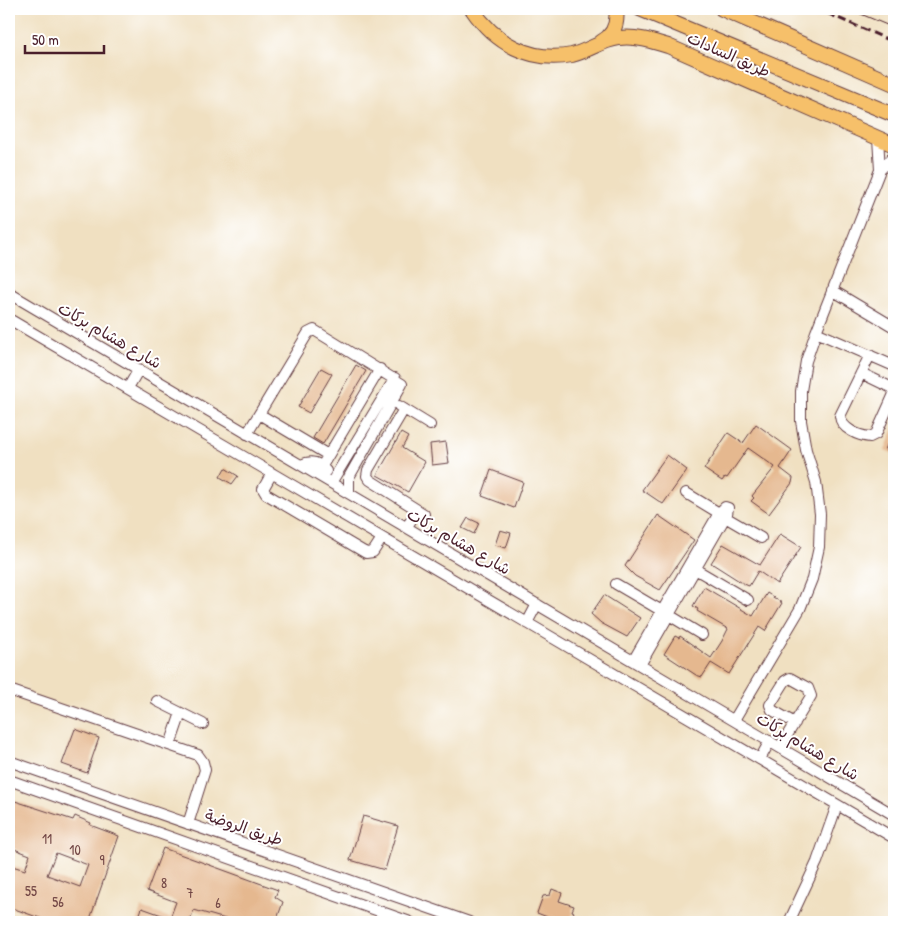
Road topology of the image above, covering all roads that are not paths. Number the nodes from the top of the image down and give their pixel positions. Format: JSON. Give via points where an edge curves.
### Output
{"nodes":[{"id":1,"x":472,"y":9,"type":"edge"},
{"id":2,"x":616,"y":9,"type":"edge"},
{"id":3,"x":640,"y":9,"type":"edge"},
{"id":4,"x":722,"y":9,"type":"edge"},
{"id":5,"x":674,"y":24,"type":"junction"},
{"id":6,"x":596,"y":45,"type":"junction"},
{"id":7,"x":668,"y":46,"type":"junction"},
{"id":8,"x":894,"y":84,"type":"edge"},
{"id":9,"x":894,"y":115,"type":"edge"},
{"id":10,"x":878,"y":138,"type":"junction"},
{"id":11,"x":894,"y":145,"type":"edge"},
{"id":12,"x":894,"y":156,"type":"edge"},
{"id":13,"x":880,"y":170,"type":"junction"},
{"id":14,"x":832,"y":290,"type":"junction"},
{"id":15,"x":9,"y":293,"type":"edge"},
{"id":16,"x":9,"y":319,"type":"edge"},
{"id":17,"x":894,"y":327,"type":"edge"},
{"id":18,"x":816,"y":332,"type":"junction"},
{"id":19,"x":870,"y":355,"type":"junction"},
{"id":20,"x":894,"y":366,"type":"edge"},
{"id":21,"x":139,"y":369,"type":"junction"},
{"id":22,"x":380,"y":369,"type":"junction"},
{"id":23,"x":861,"y":373,"type":"junction"},
{"id":24,"x":395,"y":378,"type":"junction"},
{"id":25,"x":128,"y":388,"type":"junction"},
{"id":26,"x":393,"y":402,"type":"junction"},
{"id":27,"x":404,"y":409,"type":"junction"},
{"id":28,"x":259,"y":414,"type":"junction"},
{"id":29,"x":430,"y":425,"type":"dead end"},
{"id":30,"x":248,"y":434,"type":"junction"},
{"id":31,"x":328,"y":455,"type":"junction"},
{"id":32,"x":301,"y":465,"type":"junction"},
{"id":33,"x":322,"y":466,"type":"junction"},
{"id":34,"x":272,"y":473,"type":"junction"},
{"id":35,"x":330,"y":482,"type":"junction"},
{"id":36,"x":686,"y":493,"type":"dead end"},
{"id":37,"x":349,"y":494,"type":"junction"},
{"id":38,"x":722,"y":515,"type":"junction"},
{"id":39,"x":406,"y":527,"type":"junction"},
{"id":40,"x":382,"y":538,"type":"junction"},
{"id":41,"x":761,"y":538,"type":"dead end"},
{"id":42,"x":696,"y":569,"type":"junction"},
{"id":43,"x":616,"y":584,"type":"dead end"},
{"id":44,"x":748,"y":600,"type":"dead end"},
{"id":45,"x":537,"y":604,"type":"junction"},
{"id":46,"x":665,"y":613,"type":"junction"},
{"id":47,"x":527,"y":623,"type":"junction"},
{"id":48,"x":702,"y":634,"type":"dead end"},
{"id":49,"x":636,"y":663,"type":"junction"},
{"id":50,"x":9,"y":690,"type":"edge"},
{"id":51,"x":157,"y":702,"type":"dead end"},
{"id":52,"x":181,"y":713,"type":"junction"},
{"id":53,"x":734,"y":720,"type":"junction"},
{"id":54,"x":795,"y":723,"type":"junction"},
{"id":55,"x":203,"y":724,"type":"dead end"},
{"id":56,"x":770,"y":742,"type":"junction"},
{"id":57,"x":170,"y":744,"type":"junction"},
{"id":58,"x":780,"y":747,"type":"junction"},
{"id":59,"x":760,"y":759,"type":"junction"},
{"id":60,"x":9,"y":761,"type":"edge"},
{"id":61,"x":9,"y":780,"type":"edge"},
{"id":62,"x":837,"y":805,"type":"junction"},
{"id":63,"x":894,"y":815,"type":"edge"},
{"id":64,"x":188,"y":824,"type":"junction"},
{"id":65,"x":223,"y":836,"type":"junction"},
{"id":66,"x":894,"y":838,"type":"edge"},
{"id":67,"x":268,"y":852,"type":"junction"},
{"id":68,"x":218,"y":854,"type":"junction"},
{"id":69,"x":263,"y":870,"type":"junction"},
{"id":70,"x":409,"y":922,"type":"edge"},
{"id":71,"x":469,"y":922,"type":"edge"},
{"id":72,"x":789,"y":922,"type":"edge"}],
"edges":[{"from":1,"to":6,"type":"main road","name":"طريق السادات","via":[[484,27],[503,43],[525,53],[549,57],[574,54]]},
{"from":2,"to":6,"type":"main road","via":[[614,30]]},
{"from":3,"to":5,"type":"main road","name":"طريق السادات"},
{"from":4,"to":8,"type":"main road"},
{"from":5,"to":7,"type":"main road","via":[[664,29],[662,35]]},
{"from":5,"to":9,"type":"main road","name":"طريق السادات"},
{"from":6,"to":7,"type":"main road","name":"طريق السادات","via":[[619,38],[642,39]]},
{"from":7,"to":10,"type":"main road","name":"طريق السادات"},
{"from":10,"to":11,"type":"main road","name":"طريق السادات"},
{"from":10,"to":13,"type":"street"},
{"from":12,"to":13,"type":"street"},
{"from":13,"to":14,"type":"street"},
{"from":14,"to":17,"type":"street"},
{"from":14,"to":18,"type":"street"},
{"from":15,"to":21,"type":"street","name":"شارع هشام بركات"},
{"from":16,"to":25,"type":"street"},
{"from":18,"to":19,"type":"street"},
{"from":18,"to":53,"type":"street","via":[[801,390],[801,421],[816,482],[820,514],[819,547],[812,579],[800,609]]},
{"from":19,"to":20,"type":"street"},
{"from":19,"to":23,"type":"street"},
{"from":21,"to":25,"type":"street"},
{"from":21,"to":30,"type":"street","name":"شارع هشام بركات"},
{"from":22,"to":24,"type":"street"},
{"from":22,"to":28,"type":"street","via":[[311,331]]},
{"from":22,"to":31,"type":"street"},
{"from":23,"to":23,"type":"street","via":[[840,420],[845,427],[870,437],[876,434],[894,394],[892,388]]},
{"from":24,"to":26,"type":"street","via":[[402,384]]},
{"from":24,"to":35,"type":"street"},
{"from":25,"to":34,"type":"street"},
{"from":26,"to":27,"type":"street"},
{"from":26,"to":37,"type":"street","via":[[349,477]]},
{"from":27,"to":29,"type":"street"},
{"from":27,"to":39,"type":"street","via":[[367,476],[421,512]]},
{"from":28,"to":30,"type":"street"},
{"from":28,"to":31,"type":"street"},
{"from":30,"to":32,"type":"street","name":"شارع هشام بركات"},
{"from":31,"to":33,"type":"street"},
{"from":32,"to":33,"type":"street","via":[[311,462]]},
{"from":32,"to":35,"type":"street","name":"شارع هشام بركات"},
{"from":33,"to":35,"type":"street"},
{"from":34,"to":40,"type":"street"},
{"from":34,"to":40,"type":"street","via":[[263,489],[266,494],[366,553],[373,552]]},
{"from":35,"to":37,"type":"street","name":"شارع هشام بركات"},
{"from":36,"to":38,"type":"street"},
{"from":37,"to":39,"type":"street","name":"شارع هشام بركات"},
{"from":38,"to":41,"type":"street"},
{"from":38,"to":42,"type":"street"},
{"from":38,"to":46,"type":"street"},
{"from":39,"to":45,"type":"street","name":"شارع هشام بركات"},
{"from":40,"to":47,"type":"street"},
{"from":42,"to":44,"type":"street"},
{"from":42,"to":46,"type":"street"},
{"from":43,"to":46,"type":"street"},
{"from":45,"to":47,"type":"street"},
{"from":45,"to":49,"type":"street","name":"شارع هشام بركات"},
{"from":46,"to":48,"type":"street"},
{"from":46,"to":49,"type":"street"},
{"from":47,"to":59,"type":"street"},
{"from":49,"to":53,"type":"street","name":"شارع هشام بركات"},
{"from":50,"to":57,"type":"street"},
{"from":51,"to":52,"type":"street"},
{"from":52,"to":55,"type":"street"},
{"from":52,"to":57,"type":"street"},
{"from":53,"to":56,"type":"street","name":"شارع هشام بركات"},
{"from":54,"to":54,"type":"street","via":[[812,693],[790,678],[770,705],[772,710]]},
{"from":54,"to":58,"type":"street"},
{"from":56,"to":58,"type":"street","name":"شارع هشام بركات"},
{"from":56,"to":59,"type":"street"},
{"from":57,"to":64,"type":"street","via":[[198,755],[204,766]]},
{"from":58,"to":63,"type":"street","name":"شارع هشام بركات"},
{"from":59,"to":62,"type":"street"},
{"from":60,"to":64,"type":"street","name":"طريق الروضة"},
{"from":61,"to":68,"type":"street","name":"طريق الروضة"},
{"from":62,"to":66,"type":"street"},
{"from":62,"to":72,"type":"street","via":[[817,862]]},
{"from":64,"to":65,"type":"street","name":"طريق الروضة"},
{"from":65,"to":67,"type":"street","name":"طريق الروضة"},
{"from":65,"to":68,"type":"street","via":[[225,846]]},
{"from":67,"to":69,"type":"street","via":[[260,859]]},
{"from":67,"to":71,"type":"street","name":"طريق الروضة"},
{"from":68,"to":69,"type":"street","name":"طريق الروضة"},
{"from":69,"to":70,"type":"street","name":"طريق الروضة"}]}
